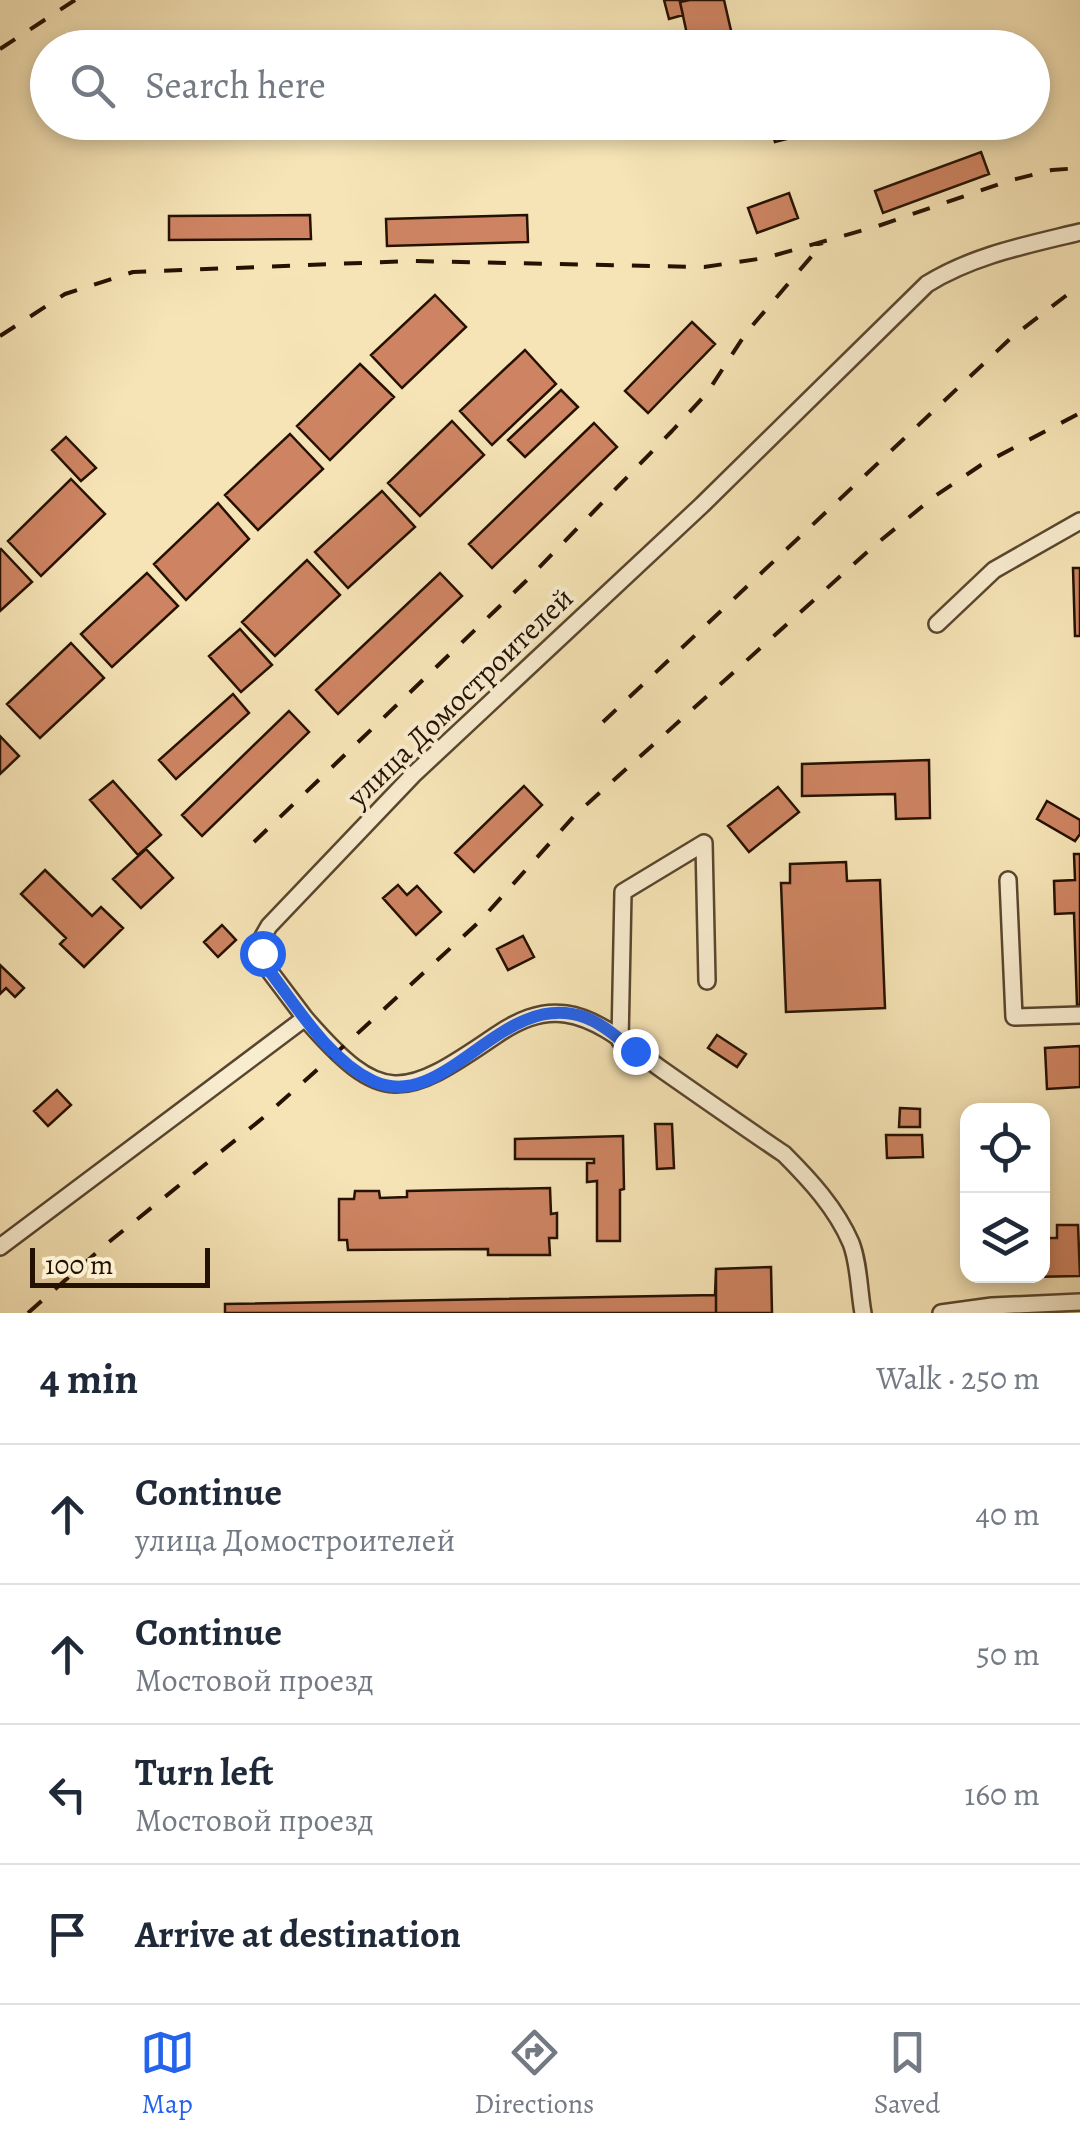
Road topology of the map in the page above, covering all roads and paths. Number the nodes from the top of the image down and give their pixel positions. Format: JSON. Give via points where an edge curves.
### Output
{"nodes":[{"id":1,"x":1080,"y":232,"type":"edge"},
{"id":2,"x":1080,"y":521,"type":"edge"},
{"id":3,"x":937,"y":624,"type":"dead end"},
{"id":4,"x":1008,"y":880,"type":"dead end"},
{"id":5,"x":707,"y":981,"type":"dead end"},
{"id":6,"x":1080,"y":1015,"type":"edge"},
{"id":7,"x":305,"y":1018,"type":"junction"},
{"id":8,"x":620,"y":1040,"type":"junction"},
{"id":9,"x":0,"y":1246,"type":"edge"},
{"id":10,"x":1080,"y":1302,"type":"edge"},
{"id":11,"x":863,"y":1313,"type":"edge"},
{"id":12,"x":940,"y":1313,"type":"edge"}],
"edges":[{"from":1,"to":7,"type":"street","name":"улица Домостроителей","via":[[986,255],[927,284],[412,775],[261,940],[268,969]]},
{"from":2,"to":3,"type":"street","via":[[994,570]]},
{"from":4,"to":6,"type":"street","via":[[1014,1016]]},
{"from":5,"to":8,"type":"street","via":[[704,843],[624,892]]},
{"from":7,"to":8,"type":"street","via":[[373,1081],[398,1087],[440,1073],[511,1025],[542,1013],[585,1017]]},
{"from":7,"to":9,"type":"street"},
{"from":8,"to":11,"type":"street","via":[[807,1176],[852,1246]]},
{"from":10,"to":12,"type":"street"}]}
